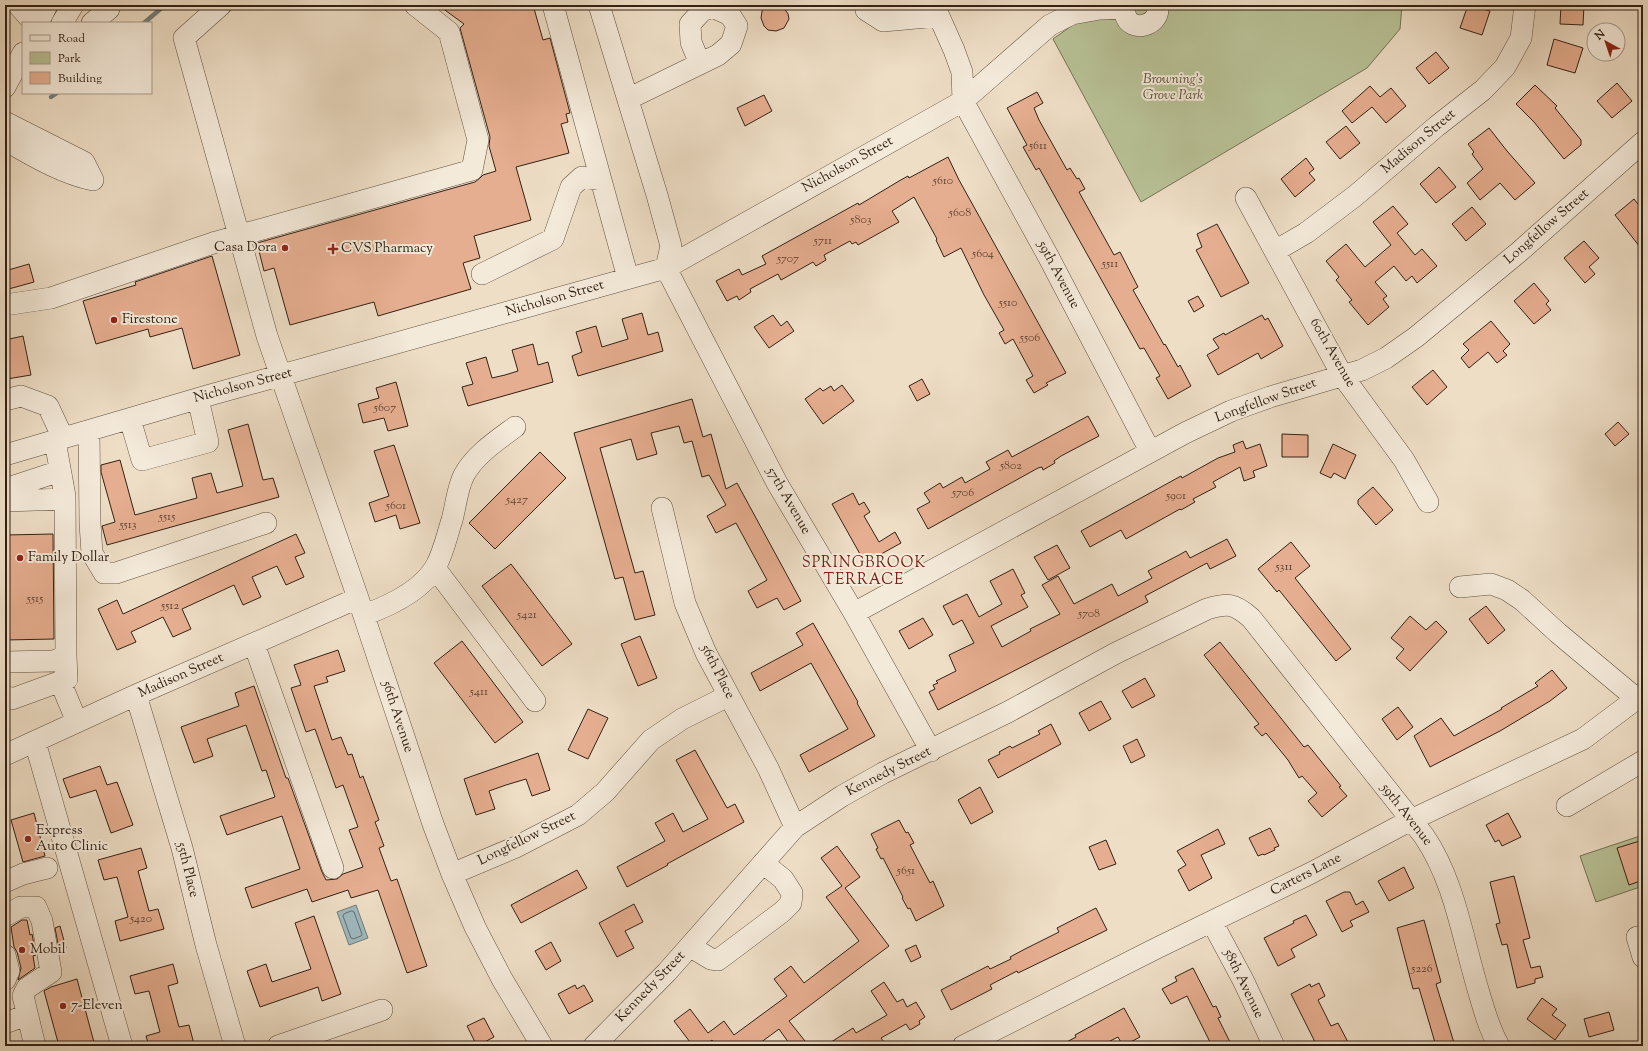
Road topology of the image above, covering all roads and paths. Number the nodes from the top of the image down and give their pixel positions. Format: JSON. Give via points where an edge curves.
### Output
{"nodes":[{"id":1,"x":18,"y":5,"type":"edge"},
{"id":2,"x":73,"y":5,"type":"edge"},
{"id":3,"x":103,"y":5,"type":"edge"},
{"id":4,"x":221,"y":5,"type":"edge"},
{"id":5,"x":415,"y":5,"type":"edge"},
{"id":6,"x":553,"y":5,"type":"edge"},
{"id":7,"x":599,"y":5,"type":"edge"},
{"id":8,"x":866,"y":5,"type":"edge"},
{"id":9,"x":1157,"y":5,"type":"edge"},
{"id":10,"x":1525,"y":5,"type":"edge"},
{"id":11,"x":1123,"y":7,"type":"edge"},
{"id":12,"x":936,"y":10,"type":"edge"},
{"id":13,"x":43,"y":18,"type":"edge"},
{"id":14,"x":63,"y":22,"type":"edge"},
{"id":15,"x":93,"y":22,"type":"edge"},
{"id":16,"x":18,"y":58,"type":"edge"},
{"id":17,"x":700,"y":64,"type":"dead end"},
{"id":18,"x":5,"y":87,"type":"edge"},
{"id":19,"x":628,"y":99,"type":"junction"},
{"id":20,"x":963,"y":101,"type":"junction"},
{"id":21,"x":5,"y":122,"type":"edge"},
{"id":22,"x":5,"y":140,"type":"edge"},
{"id":23,"x":1643,"y":142,"type":"edge"},
{"id":24,"x":601,"y":180,"type":"junction"},
{"id":25,"x":1246,"y":198,"type":"dead end"},
{"id":26,"x":239,"y":236,"type":"junction"},
{"id":27,"x":1275,"y":251,"type":"junction"},
{"id":28,"x":666,"y":268,"type":"junction"},
{"id":29,"x":482,"y":274,"type":"dead end"},
{"id":30,"x":628,"y":278,"type":"junction"},
{"id":31,"x":5,"y":305,"type":"edge"},
{"id":32,"x":1342,"y":375,"type":"junction"},
{"id":33,"x":281,"y":376,"type":"junction"},
{"id":34,"x":198,"y":399,"type":"junction"},
{"id":35,"x":5,"y":400,"type":"edge"},
{"id":36,"x":130,"y":418,"type":"junction"},
{"id":37,"x":515,"y":427,"type":"dead end"},
{"id":38,"x":88,"y":431,"type":"junction"},
{"id":39,"x":59,"y":440,"type":"junction"},
{"id":40,"x":1150,"y":451,"type":"junction"},
{"id":41,"x":6,"y":452,"type":"edge"},
{"id":42,"x":60,"y":471,"type":"junction"},
{"id":43,"x":5,"y":489,"type":"edge"},
{"id":44,"x":65,"y":499,"type":"junction"},
{"id":45,"x":5,"y":501,"type":"edge"},
{"id":46,"x":1428,"y":502,"type":"dead end"},
{"id":47,"x":662,"y":508,"type":"dead end"},
{"id":48,"x":266,"y":523,"type":"dead end"},
{"id":49,"x":435,"y":568,"type":"junction"},
{"id":50,"x":1460,"y":587,"type":"dead end"},
{"id":51,"x":361,"y":607,"type":"junction"},
{"id":52,"x":854,"y":613,"type":"junction"},
{"id":53,"x":1251,"y":618,"type":"joint"},
{"id":54,"x":254,"y":644,"type":"junction"},
{"id":55,"x":66,"y":656,"type":"junction"},
{"id":56,"x":5,"y":662,"type":"edge"},
{"id":57,"x":60,"y":681,"type":"junction"},
{"id":58,"x":136,"y":695,"type":"junction"},
{"id":59,"x":5,"y":696,"type":"edge"},
{"id":60,"x":728,"y":696,"type":"junction"},
{"id":61,"x":1640,"y":697,"type":"edge"},
{"id":62,"x":535,"y":701,"type":"dead end"},
{"id":63,"x":77,"y":722,"type":"junction"},
{"id":64,"x":35,"y":742,"type":"junction"},
{"id":65,"x":930,"y":751,"type":"junction"},
{"id":66,"x":5,"y":755,"type":"edge"},
{"id":67,"x":1643,"y":761,"type":"edge"},
{"id":68,"x":1567,"y":806,"type":"dead end"},
{"id":69,"x":1411,"y":820,"type":"junction"},
{"id":70,"x":795,"y":827,"type":"junction"},
{"id":71,"x":763,"y":863,"type":"junction"},
{"id":72,"x":47,"y":868,"type":"dead end"},
{"id":73,"x":333,"y":868,"type":"dead end"},
{"id":74,"x":452,"y":874,"type":"junction"},
{"id":75,"x":5,"y":882,"type":"edge"},
{"id":76,"x":5,"y":916,"type":"edge"},
{"id":77,"x":1212,"y":922,"type":"junction"},
{"id":78,"x":1638,"y":937,"type":"dead end"},
{"id":79,"x":691,"y":946,"type":"junction"},
{"id":80,"x":5,"y":955,"type":"edge"},
{"id":81,"x":1643,"y":957,"type":"edge"},
{"id":82,"x":5,"y":980,"type":"edge"},
{"id":83,"x":382,"y":1010,"type":"dead end"},
{"id":84,"x":27,"y":1015,"type":"junction"},
{"id":85,"x":5,"y":1023,"type":"edge"},
{"id":86,"x":35,"y":1046,"type":"edge"},
{"id":87,"x":122,"y":1046,"type":"edge"},
{"id":88,"x":234,"y":1046,"type":"edge"},
{"id":89,"x":278,"y":1046,"type":"edge"},
{"id":90,"x":542,"y":1046,"type":"edge"},
{"id":91,"x":594,"y":1046,"type":"edge"},
{"id":92,"x":963,"y":1046,"type":"edge"},
{"id":93,"x":1274,"y":1046,"type":"edge"},
{"id":94,"x":1499,"y":1046,"type":"edge"}],
"edges":[{"from":1,"to":13,"type":"street"},
{"from":2,"to":14,"type":"street"},
{"from":3,"to":15,"type":"street","via":[[109,9]]},
{"from":4,"to":26,"type":"street","name":"56th Avenue","via":[[184,38]]},
{"from":5,"to":26,"type":"street","via":[[449,32],[478,140],[472,170]]},
{"from":6,"to":24,"type":"street"},
{"from":7,"to":19,"type":"street"},
{"from":8,"to":12,"type":"street","via":[[866,10],[883,21]]},
{"from":9,"to":11,"type":"street","via":[[1157,15],[1145,26],[1132,24],[1126,18]]},
{"from":10,"to":27,"type":"street","name":"Madison Street","via":[[1521,38],[1505,67],[1483,90],[1355,196],[1306,233]]},
{"from":11,"to":20,"type":"street","name":"Nicholson Street","via":[[1072,14],[1050,25]]},
{"from":12,"to":20,"type":"street","via":[[962,72]]},
{"from":16,"to":18,"type":"street"},
{"from":17,"to":19,"type":"street"},
{"from":19,"to":28,"type":"street","via":[[670,246]]},
{"from":20,"to":28,"type":"street","name":"Nicholson Street"},
{"from":20,"to":40,"type":"street","name":"59th Avenue"},
{"from":21,"to":22,"type":"street","via":[[84,162],[93,180],[74,176],[39,160]]},
{"from":23,"to":32,"type":"street","name":"Longfellow Street","via":[[1519,252],[1416,337],[1386,358],[1362,370]]},
{"from":24,"to":29,"type":"street","via":[[582,177],[571,187],[553,240]]},
{"from":24,"to":30,"type":"street"},
{"from":25,"to":27,"type":"street","name":"60th Avenue"},
{"from":26,"to":31,"type":"street","via":[[51,298]]},
{"from":26,"to":33,"type":"street","name":"56th Avenue"},
{"from":27,"to":32,"type":"street","name":"60th Avenue"},
{"from":28,"to":30,"type":"street","name":"Nicholson Street"},
{"from":28,"to":52,"type":"street","name":"57th Avenue","via":[[777,483]]},
{"from":30,"to":33,"type":"street","name":"Nicholson Street"},
{"from":32,"to":40,"type":"street","name":"Longfellow Street","via":[[1232,411]]},
{"from":32,"to":46,"type":"street","name":"60th Avenue","via":[[1404,460]]},
{"from":33,"to":34,"type":"street","name":"Nicholson Street"},
{"from":33,"to":51,"type":"street","name":"56th Avenue"},
{"from":34,"to":36,"type":"street","name":"Nicholson Street"},
{"from":34,"to":36,"type":"street","via":[[208,442],[142,460]]},
{"from":35,"to":39,"type":"street","via":[[21,396],[48,406]]},
{"from":36,"to":38,"type":"street","name":"Nicholson Street"},
{"from":37,"to":49,"type":"street","via":[[488,448],[464,476],[442,553]]},
{"from":38,"to":39,"type":"street","name":"Nicholson Street"},
{"from":38,"to":48,"type":"street","via":[[92,553],[104,573],[116,572]]},
{"from":39,"to":41,"type":"street","name":"Nicholson Street"},
{"from":39,"to":42,"type":"street"},
{"from":40,"to":52,"type":"street","name":"Longfellow Street"},
{"from":42,"to":43,"type":"street"},
{"from":42,"to":44,"type":"street"},
{"from":44,"to":45,"type":"street"},
{"from":44,"to":55,"type":"street"},
{"from":47,"to":60,"type":"street","name":"56th Place","via":[[685,603]]},
{"from":49,"to":51,"type":"street","name":"Madison Street","via":[[422,582],[390,605]]},
{"from":49,"to":62,"type":"street"},
{"from":50,"to":61,"type":"street","via":[[1491,584],[1507,590]]},
{"from":51,"to":54,"type":"street","name":"Madison Street"},
{"from":51,"to":74,"type":"street","name":"56th Avenue","via":[[430,817]]},
{"from":52,"to":65,"type":"street","name":"57th Avenue"},
{"from":53,"to":65,"type":"street","name":"Kennedy Street","via":[[1240,608],[1231,605],[1207,609],[1116,653]]},
{"from":53,"to":69,"type":"street","name":"59th Avenue"},
{"from":54,"to":58,"type":"street","name":"Madison Street"},
{"from":54,"to":73,"type":"street"},
{"from":55,"to":56,"type":"street","via":[[54,661]]},
{"from":55,"to":57,"type":"street","via":[[67,679]]},
{"from":57,"to":59,"type":"street","via":[[12,699]]},
{"from":57,"to":63,"type":"street"},
{"from":58,"to":63,"type":"street","name":"Madison Street"},
{"from":58,"to":88,"type":"street","name":"55th Place","via":[[180,841]]},
{"from":60,"to":70,"type":"street","name":"56th Place","via":[[768,768]]},
{"from":60,"to":74,"type":"street","name":"Longfellow Street","via":[[682,719],[651,740],[605,792],[578,815],[516,847]]},
{"from":61,"to":69,"type":"street","name":"Carters Lane","via":[[1583,739]]},
{"from":63,"to":64,"type":"street","name":"Madison Street"},
{"from":64,"to":66,"type":"street","name":"Madison Street"},
{"from":64,"to":87,"type":"street"},
{"from":65,"to":70,"type":"street","name":"Kennedy Street","via":[[842,796]]},
{"from":67,"to":68,"type":"street"},
{"from":69,"to":77,"type":"street","name":"Carters Lane"},
{"from":69,"to":94,"type":"street","name":"59th Avenue","via":[[1435,853],[1445,874],[1482,1004]]},
{"from":70,"to":71,"type":"street","name":"Kennedy Street"},
{"from":71,"to":79,"type":"street","name":"Kennedy Street"},
{"from":71,"to":79,"type":"street","via":[[783,879],[792,893],[791,903],[718,960],[711,959]]},
{"from":72,"to":75,"type":"street"},
{"from":74,"to":90,"type":"street","name":"56th Avenue","via":[[500,975]]},
{"from":76,"to":84,"type":"street","via":[[21,907],[36,907],[42,921],[51,972],[27,988],[23,996]]},
{"from":77,"to":92,"type":"street","name":"Carters Lane"},
{"from":77,"to":93,"type":"street","name":"58th Avenue"},
{"from":78,"to":81,"type":"street"},
{"from":79,"to":91,"type":"street","name":"Kennedy Street"},
{"from":80,"to":82,"type":"street","via":[[9,971]]},
{"from":83,"to":89,"type":"street"},
{"from":84,"to":85,"type":"street"},
{"from":84,"to":86,"type":"street"}]}
